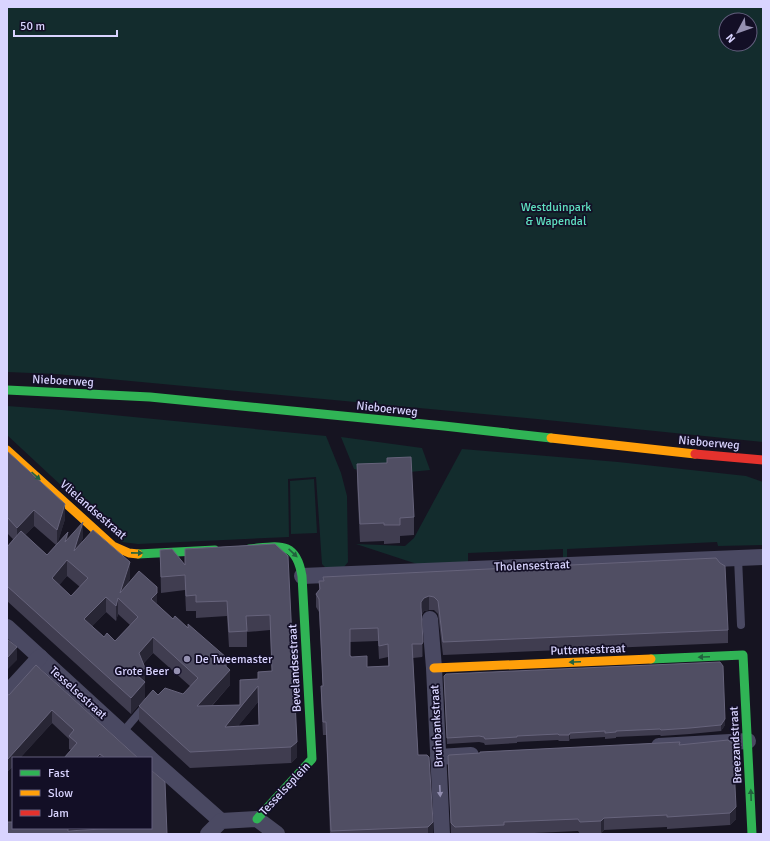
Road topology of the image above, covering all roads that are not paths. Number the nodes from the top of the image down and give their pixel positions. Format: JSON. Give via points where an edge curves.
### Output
{"nodes":[{"id":1,"x":7,"y":390,"type":"edge"},
{"id":2,"x":7,"y":450,"type":"edge"},
{"id":3,"x":763,"y":460,"type":"edge"},
{"id":4,"x":239,"y":549,"type":"edge"},
{"id":5,"x":224,"y":550,"type":"edge"},
{"id":6,"x":763,"y":556,"type":"edge"},
{"id":7,"x":738,"y":558,"type":"junction"},
{"id":8,"x":302,"y":576,"type":"junction"},
{"id":9,"x":430,"y":619,"type":"dead end"},
{"id":10,"x":741,"y":625,"type":"dead end"},
{"id":11,"x":7,"y":627,"type":"edge"},
{"id":12,"x":743,"y":655,"type":"joint"},
{"id":13,"x":40,"y":657,"type":"junction"},
{"id":14,"x":434,"y":668,"type":"junction"},
{"id":15,"x":7,"y":693,"type":"edge"},
{"id":16,"x":150,"y":700,"type":"edge"},
{"id":17,"x":122,"y":732,"type":"junction"},
{"id":18,"x":748,"y":742,"type":"junction"},
{"id":19,"x":645,"y":746,"type":"edge"},
{"id":20,"x":486,"y":754,"type":"edge"},
{"id":21,"x":149,"y":757,"type":"edge"},
{"id":22,"x":438,"y":757,"type":"junction"},
{"id":23,"x":312,"y":759,"type":"joint"},
{"id":24,"x":152,"y":760,"type":"edge"},
{"id":25,"x":257,"y":818,"type":"junction"},
{"id":26,"x":221,"y":821,"type":"junction"},
{"id":27,"x":208,"y":834,"type":"edge"},
{"id":28,"x":277,"y":834,"type":"edge"},
{"id":29,"x":442,"y":834,"type":"edge"},
{"id":30,"x":752,"y":834,"type":"edge"}],
"edges":[{"from":1,"to":3,"type":"street","name":"Nieboerweg","via":[[150,397]]},
{"from":2,"to":5,"type":"street","name":"Vlielandsestraat","one_way":true,"via":[[113,546],[136,554]]},
{"from":4,"to":8,"type":"street","one_way":true,"via":[[276,547],[291,550],[300,560]]},
{"from":6,"to":7,"type":"street","name":"Tholensestraat"},
{"from":7,"to":8,"type":"street","name":"Tholensestraat"},
{"from":7,"to":10,"type":"lane"},
{"from":8,"to":23,"type":"street","name":"Bevelandsestraat"},
{"from":9,"to":14,"type":"street","name":"Bruinbankstraat"},
{"from":11,"to":13,"type":"street","name":"Tesselsestraat"},
{"from":12,"to":14,"type":"street","name":"Puttensestraat","one_way":true},
{"from":12,"to":18,"type":"street","name":"Breezandstraat"},
{"from":13,"to":15,"type":"street"},
{"from":13,"to":17,"type":"street","name":"Tesselsestraat"},
{"from":14,"to":22,"type":"street","name":"Bruinbankstraat"},
{"from":16,"to":17,"type":"lane"},
{"from":17,"to":21,"type":"street","name":"Tesselsestraat"},
{"from":18,"to":19,"type":"street"},
{"from":30,"to":18,"type":"street","name":"Breezandstraat","one_way":true},
{"from":20,"to":22,"type":"street"},
{"from":22,"to":29,"type":"street","name":"Bruinbankstraat","one_way":true},
{"from":23,"to":25,"type":"street","name":"Tesselseplein"},
{"from":24,"to":26,"type":"street","name":"Tesselsestraat"},
{"from":25,"to":26,"type":"street","name":"Tesselseplein"},
{"from":25,"to":28,"type":"street","name":"Tesselseplein"},
{"from":26,"to":27,"type":"street"}]}
